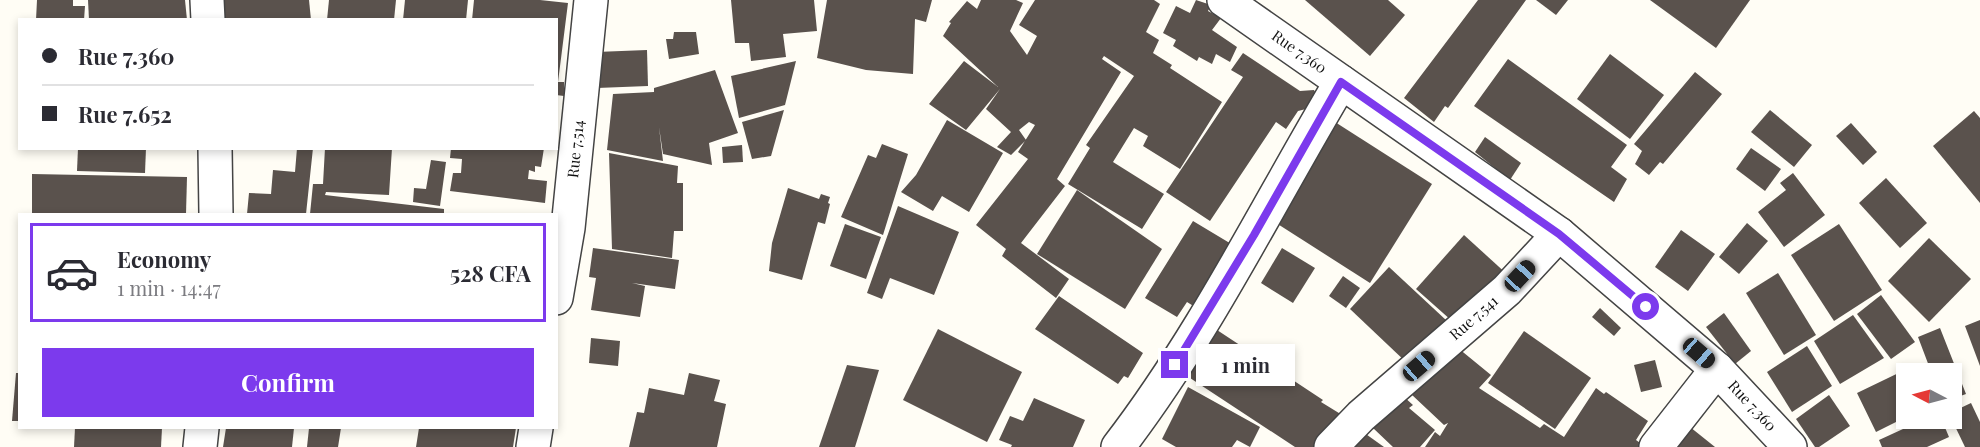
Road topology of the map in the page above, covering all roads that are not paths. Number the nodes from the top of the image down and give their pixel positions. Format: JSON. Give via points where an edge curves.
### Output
{"nodes":[{"id":1,"x":207,"y":0,"type":"edge"},
{"id":2,"x":591,"y":0,"type":"edge"},
{"id":3,"x":1224,"y":0,"type":"edge"},
{"id":4,"x":207,"y":18,"type":"edge"},
{"id":5,"x":1341,"y":82,"type":"junction"},
{"id":6,"x":215,"y":150,"type":"edge"},
{"id":7,"x":216,"y":213,"type":"edge"},
{"id":8,"x":1559,"y":234,"type":"junction"},
{"id":9,"x":558,"y":286,"type":"edge"},
{"id":10,"x":1717,"y":369,"type":"junction"},
{"id":11,"x":202,"y":429,"type":"edge"},
{"id":12,"x":536,"y":429,"type":"edge"},
{"id":13,"x":200,"y":447,"type":"edge"},
{"id":14,"x":533,"y":447,"type":"edge"},
{"id":15,"x":1118,"y":447,"type":"edge"},
{"id":16,"x":1331,"y":447,"type":"edge"},
{"id":17,"x":1656,"y":447,"type":"edge"},
{"id":18,"x":1790,"y":447,"type":"edge"}],
"edges":[{"from":1,"to":4,"type":"street"},
{"from":2,"to":9,"type":"street","name":"Rue 7.514","via":[[568,228]]},
{"from":3,"to":5,"type":"street","name":"Rue 7.360"},
{"from":5,"to":8,"type":"street","name":"Rue 7.360"},
{"from":5,"to":15,"type":"street","via":[[1186,349]]},
{"from":6,"to":7,"type":"street"},
{"from":8,"to":10,"type":"street","name":"Rue 7.360"},
{"from":8,"to":16,"type":"street","name":"Rue 7.541","via":[[1507,290],[1361,416]]},
{"from":10,"to":17,"type":"street"},
{"from":10,"to":18,"type":"street","name":"Rue 7.360"},
{"from":11,"to":13,"type":"street"},
{"from":12,"to":14,"type":"street"}]}
